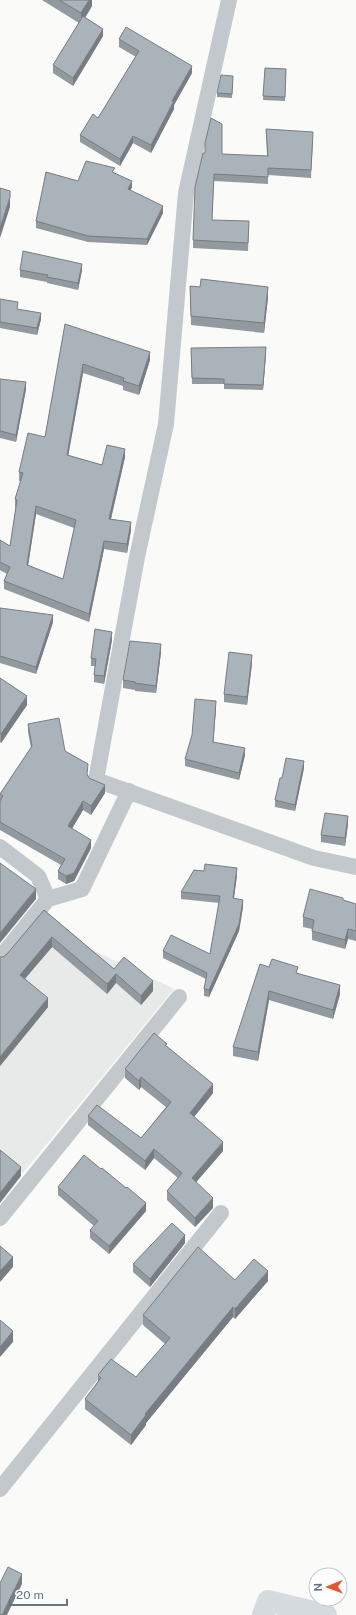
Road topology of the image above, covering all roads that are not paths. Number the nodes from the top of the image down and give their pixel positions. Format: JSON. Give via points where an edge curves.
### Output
{"nodes":[{"id":1,"x":229,"y":0,"type":"edge"},
{"id":2,"x":129,"y":791,"type":"junction"},
{"id":3,"x":0,"y":847,"type":"edge"},
{"id":4,"x":356,"y":867,"type":"edge"},
{"id":5,"x":48,"y":899,"type":"junction"},
{"id":6,"x":0,"y":958,"type":"edge"},
{"id":7,"x":179,"y":997,"type":"dead end"},
{"id":8,"x":221,"y":1213,"type":"dead end"},
{"id":9,"x":0,"y":1218,"type":"edge"},
{"id":10,"x":0,"y":1489,"type":"edge"},
{"id":11,"x":263,"y":1615,"type":"edge"},
{"id":12,"x":326,"y":1615,"type":"edge"}],
"edges":[{"from":1,"to":2,"type":"street","via":[[186,193],[166,424],[137,557],[96,780]]},
{"from":2,"to":4,"type":"street","via":[[314,858]]},
{"from":2,"to":5,"type":"street","via":[[82,889]]},
{"from":3,"to":5,"type":"street","via":[[38,876]]},
{"from":5,"to":6,"type":"street"},
{"from":7,"to":9,"type":"street"},
{"from":8,"to":10,"type":"street"},
{"from":11,"to":12,"type":"street","via":[[268,1601]]}]}
